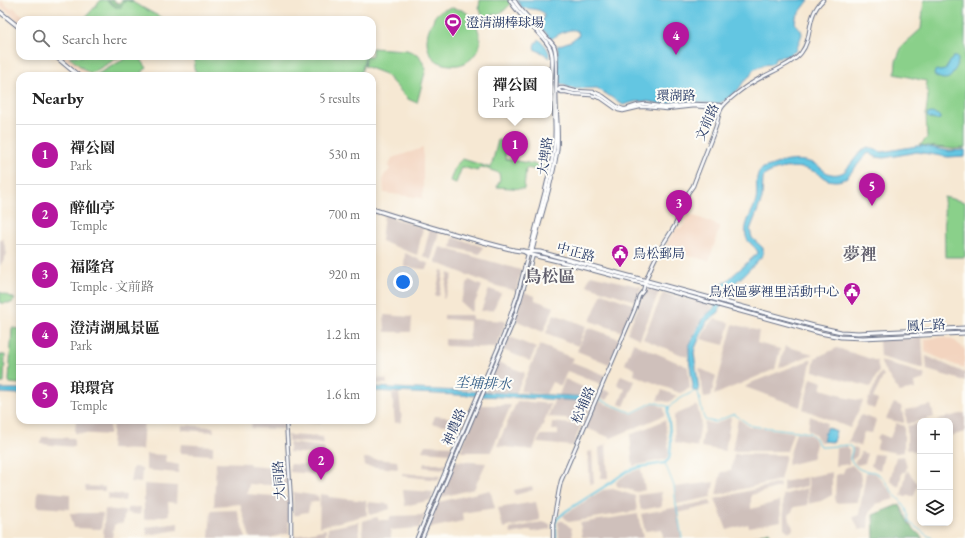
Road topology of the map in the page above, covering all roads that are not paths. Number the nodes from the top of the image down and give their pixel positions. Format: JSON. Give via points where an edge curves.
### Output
{"nodes":[{"id":1,"x":510,"y":0,"type":"edge"},
{"id":2,"x":514,"y":0,"type":"edge"},
{"id":3,"x":823,"y":0,"type":"edge"},
{"id":4,"x":0,"y":12,"type":"edge"},
{"id":5,"x":16,"y":25,"type":"edge"},
{"id":6,"x":60,"y":60,"type":"edge"},
{"id":7,"x":74,"y":72,"type":"edge"},
{"id":8,"x":608,"y":101,"type":"junction"},
{"id":9,"x":723,"y":106,"type":"junction"},
{"id":10,"x":376,"y":210,"type":"edge"},
{"id":11,"x":531,"y":253,"type":"junction"},
{"id":12,"x":645,"y":282,"type":"junction"},
{"id":13,"x":723,"y":304,"type":"junction"},
{"id":14,"x":965,"y":328,"type":"edge"},
{"id":15,"x":965,"y":333,"type":"edge"},
{"id":16,"x":494,"y":358,"type":"junction"},
{"id":17,"x":498,"y":359,"type":"junction"},
{"id":18,"x":286,"y":424,"type":"edge"},
{"id":19,"x":291,"y":538,"type":"edge"},
{"id":20,"x":417,"y":538,"type":"edge"},
{"id":21,"x":422,"y":538,"type":"edge"},
{"id":22,"x":553,"y":538,"type":"edge"}],
"edges":[{"from":1,"to":11,"type":"main road","name":"大埤路","via":[[549,46],[552,55],[554,148]]},
{"from":2,"to":11,"type":"main road","name":"大埤路","via":[[552,44],[556,56],[557,149],[551,184]]},
{"from":3,"to":9,"type":"street","name":"文前路","via":[[813,13],[807,41],[800,54],[746,86]]},
{"from":4,"to":5,"type":"main road"},
{"from":6,"to":7,"type":"main road"},
{"from":8,"to":8,"type":"street","name":"環湖路","via":[[594,92],[563,88],[558,90],[592,95]]},
{"from":8,"to":9,"type":"street","name":"環湖路","via":[[623,112],[640,107],[667,109]]},
{"from":9,"to":12,"type":"street","name":"文前路","via":[[685,205]]},
{"from":10,"to":11,"type":"main road","name":"中正路","via":[[420,225]]},
{"from":11,"to":12,"type":"main road","name":"中正路"},
{"from":11,"to":16,"type":"street","name":"神農路"},
{"from":11,"to":17,"type":"street","name":"神農路","via":[[515,315]]},
{"from":12,"to":13,"type":"main road","name":"中正路"},
{"from":12,"to":22,"type":"street","name":"松埔路","via":[[560,485]]},
{"from":13,"to":14,"type":"main road","name":"鳳仁路","via":[[858,334]]},
{"from":13,"to":15,"type":"main road","name":"鳳仁路","via":[[841,337]]},
{"from":16,"to":17,"type":"street"},
{"from":16,"to":20,"type":"street","name":"神農路"},
{"from":17,"to":21,"type":"street","name":"神農路"},
{"from":18,"to":19,"type":"street","name":"大同路"}]}
